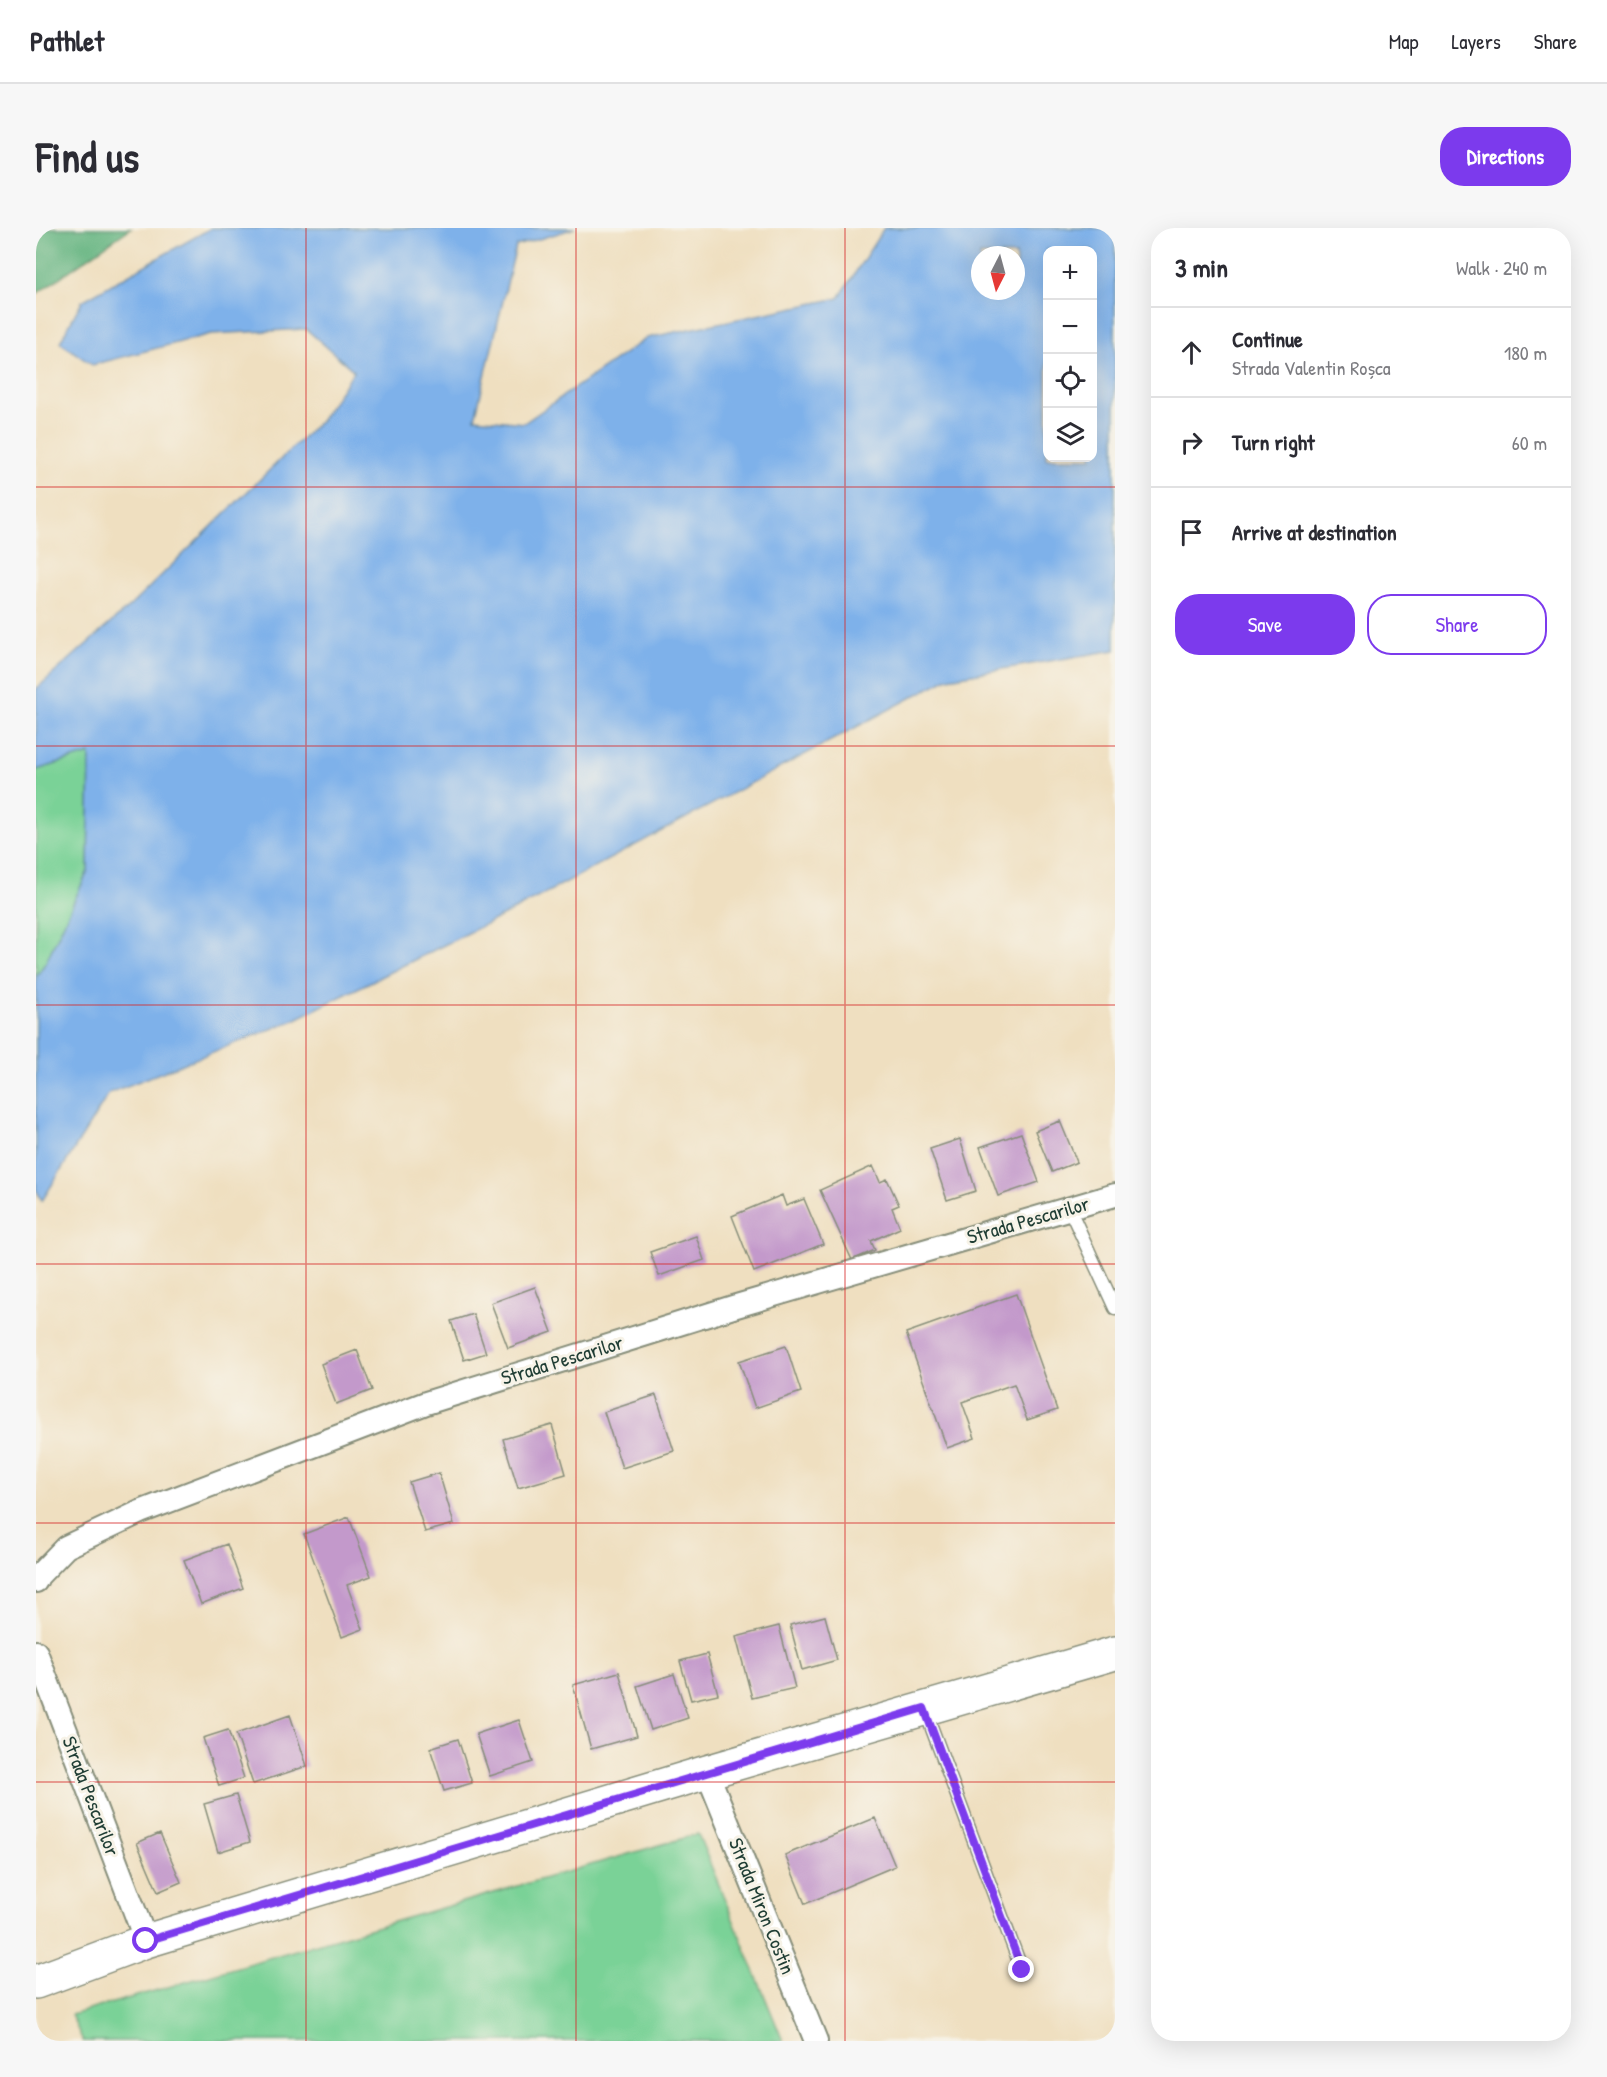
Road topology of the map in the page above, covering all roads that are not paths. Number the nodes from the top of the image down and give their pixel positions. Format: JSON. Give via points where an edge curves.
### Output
{"nodes":[{"id":1,"x":1115,"y":1195,"type":"edge"},
{"id":2,"x":1069,"y":1208,"type":"junction"},
{"id":3,"x":1115,"y":1308,"type":"edge"},
{"id":4,"x":36,"y":1581,"type":"edge"},
{"id":5,"x":36,"y":1652,"type":"edge"},
{"id":6,"x":1115,"y":1653,"type":"edge"},
{"id":7,"x":924,"y":1708,"type":"junction"},
{"id":8,"x":707,"y":1772,"type":"junction"},
{"id":9,"x":146,"y":1941,"type":"junction"},
{"id":10,"x":1022,"y":1970,"type":"dead end"},
{"id":11,"x":36,"y":1982,"type":"edge"},
{"id":12,"x":816,"y":2041,"type":"edge"}],
"edges":[{"from":1,"to":2,"type":"street","name":"Strada Pescarilor"},
{"from":2,"to":3,"type":"lane"},
{"from":2,"to":4,"type":"street","name":"Strada Pescarilor","via":[[426,1402],[140,1512],[66,1547]]},
{"from":5,"to":9,"type":"street","name":"Strada Pescarilor"},
{"from":6,"to":7,"type":"main road"},
{"from":7,"to":8,"type":"main road"},
{"from":7,"to":10,"type":"lane"},
{"from":8,"to":9,"type":"main road"},
{"from":8,"to":12,"type":"street","name":"Strada Miron Costin"},
{"from":9,"to":11,"type":"main road"}]}
